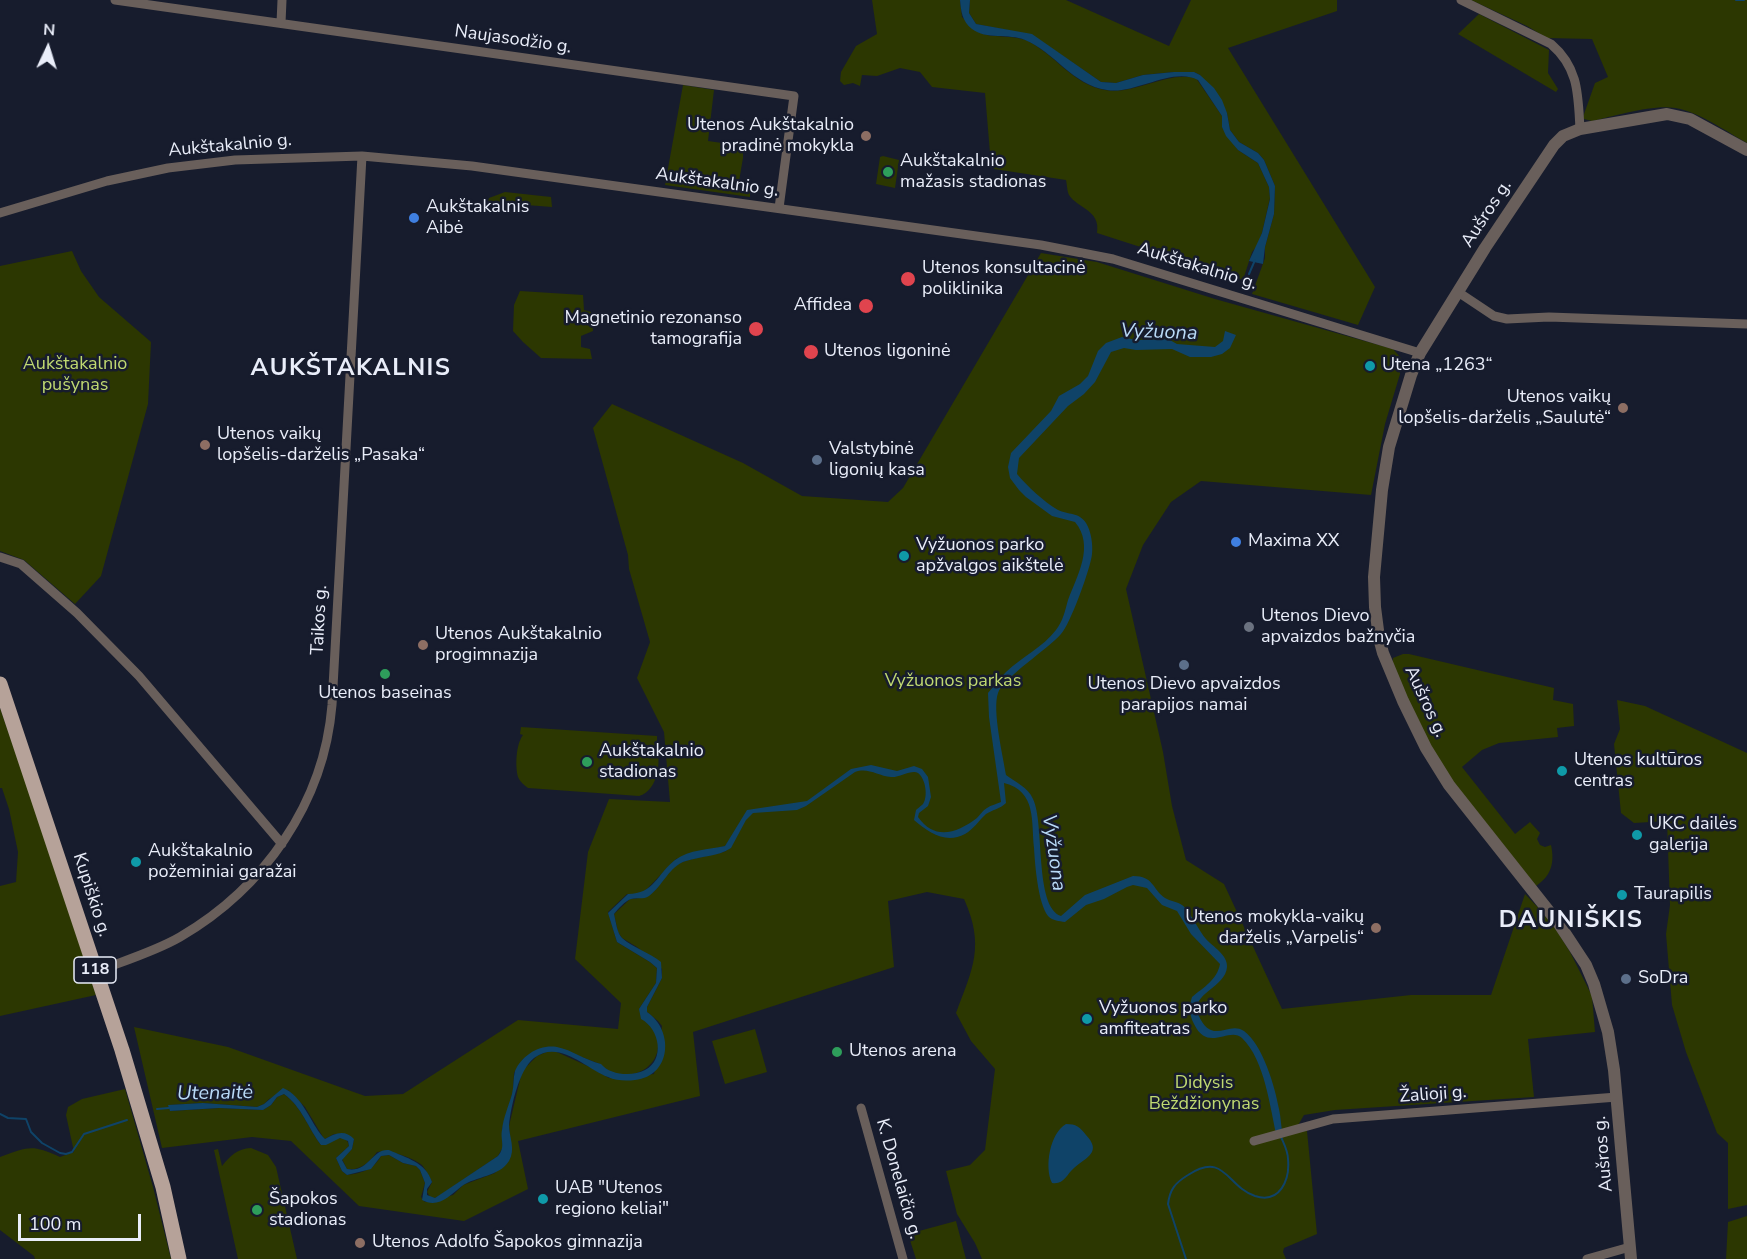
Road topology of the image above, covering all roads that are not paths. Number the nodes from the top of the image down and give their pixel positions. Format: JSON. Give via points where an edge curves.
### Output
{"nodes":[{"id":1,"x":115,"y":0,"type":"edge"},
{"id":2,"x":282,"y":0,"type":"edge"},
{"id":3,"x":1461,"y":0,"type":"edge"},
{"id":4,"x":281,"y":23,"type":"junction"},
{"id":5,"x":1580,"y":129,"type":"junction"},
{"id":6,"x":1747,"y":150,"type":"edge"},
{"id":7,"x":362,"y":156,"type":"junction"},
{"id":8,"x":779,"y":208,"type":"junction"},
{"id":9,"x":0,"y":213,"type":"edge"},
{"id":10,"x":1458,"y":292,"type":"junction"},
{"id":11,"x":1747,"y":324,"type":"edge"},
{"id":12,"x":1420,"y":353,"type":"junction"},
{"id":13,"x":0,"y":557,"type":"edge"},
{"id":14,"x":0,"y":684,"type":"edge"},
{"id":15,"x":282,"y":844,"type":"junction"},
{"id":16,"x":96,"y":972,"type":"junction"},
{"id":17,"x":1617,"y":1097,"type":"junction"},
{"id":18,"x":861,"y":1108,"type":"dead end"},
{"id":19,"x":1254,"y":1141,"type":"dead end"},
{"id":20,"x":1631,"y":1253,"type":"edge"},
{"id":21,"x":179,"y":1259,"type":"edge"},
{"id":22,"x":903,"y":1259,"type":"edge"},
{"id":23,"x":1587,"y":1259,"type":"edge"}],
"edges":[{"from":1,"to":4,"type":"street","name":"Naujasodžio g."},
{"from":2,"to":4,"type":"street"},
{"from":3,"to":5,"type":"street","via":[[1562,53],[1576,82]]},
{"from":4,"to":8,"type":"street","name":"Naujasodžio g.","via":[[794,96]]},
{"from":5,"to":6,"type":"street","via":[[1667,114],[1690,119]]},
{"from":5,"to":10,"type":"street","name":"Aušros g.","via":[[1554,145]]},
{"from":7,"to":8,"type":"street","name":"Aukštakalnio g.","via":[[472,166]]},
{"from":7,"to":9,"type":"street","name":"Aukštakalnio g.","via":[[235,160],[168,168],[107,181]]},
{"from":7,"to":15,"type":"street","name":"Taikos g.","via":[[330,727],[314,787]]},
{"from":8,"to":12,"type":"street","name":"Aukštakalnio g.","via":[[1113,259]]},
{"from":10,"to":11,"type":"street","via":[[1494,316],[1506,319],[1557,317]]},
{"from":10,"to":12,"type":"street","name":"Aušros g."},
{"from":12,"to":17,"type":"street","name":"Aušros g.","via":[[1402,400],[1382,489],[1374,577],[1378,638],[1409,714],[1449,785],[1537,895],[1586,965],[1608,1032]]},
{"from":13,"to":15,"type":"street","via":[[21,564],[77,613],[139,676]]},
{"from":14,"to":16,"type":"main road","name":"Kupiškio g.","number":"118"},
{"from":15,"to":16,"type":"street","name":"Taikos g.","via":[[231,901],[206,920],[179,937]]},
{"from":16,"to":21,"type":"main road","name":"Kupiškio g.","number":"118","via":[[163,1187]]},
{"from":17,"to":19,"type":"street","name":"Žalioji g.","via":[[1333,1119]]},
{"from":17,"to":20,"type":"street","name":"Aušros g."},
{"from":18,"to":22,"type":"street","name":"K. Donelaičio g."},
{"from":20,"to":23,"type":"street"}]}
